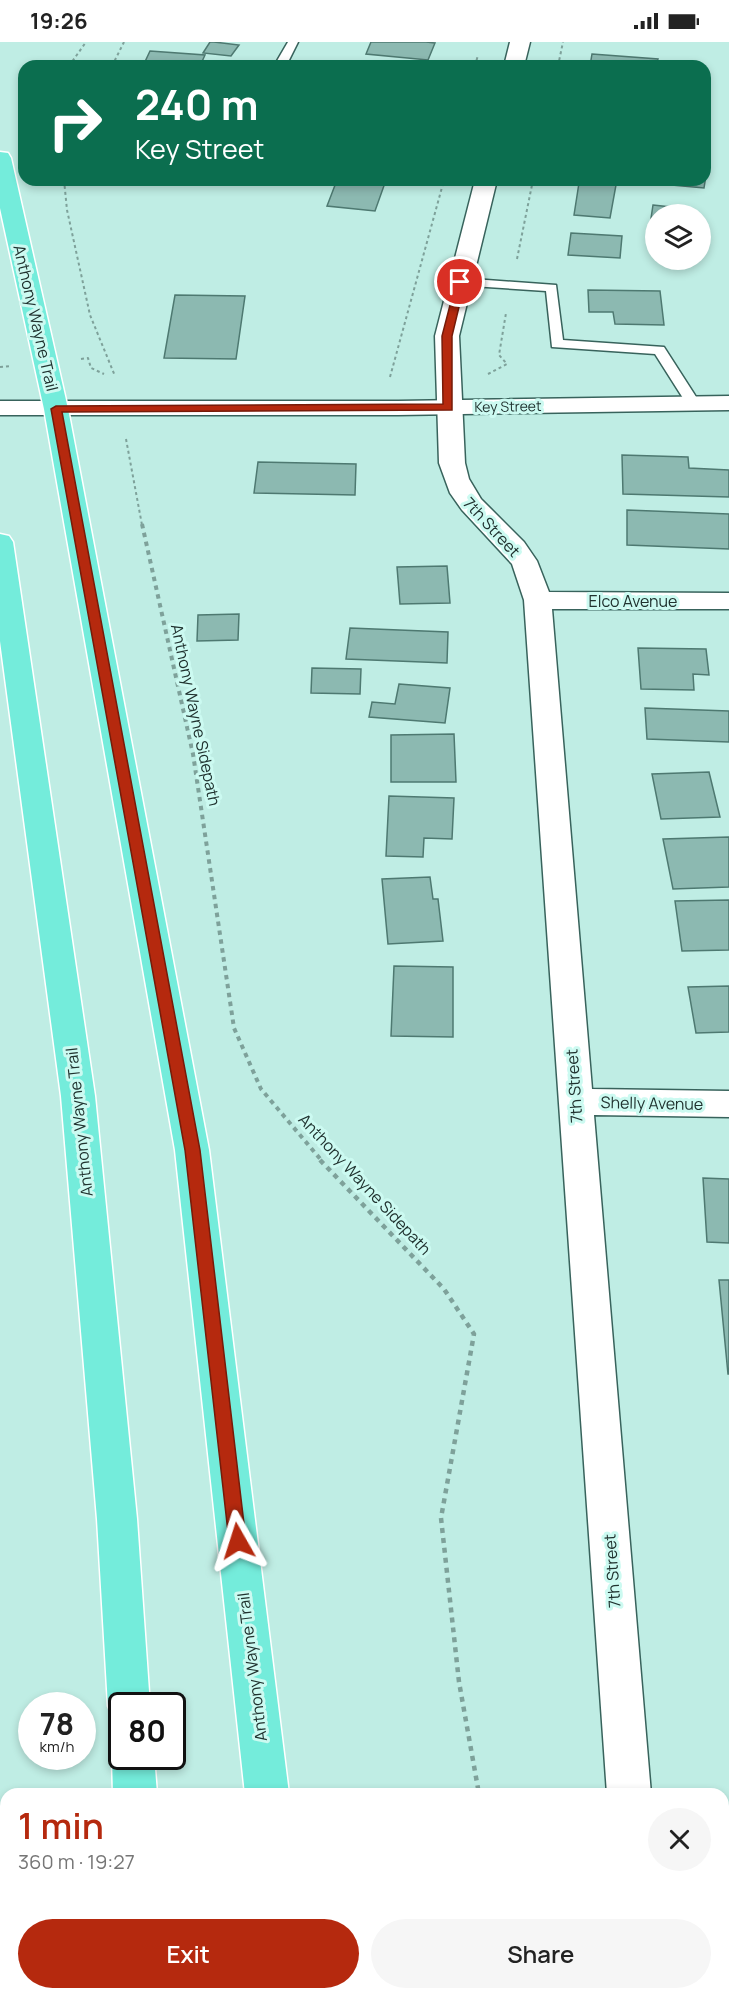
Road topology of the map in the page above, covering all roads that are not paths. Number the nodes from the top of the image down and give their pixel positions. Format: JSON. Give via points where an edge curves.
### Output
{"nodes":[{"id":1,"x":293,"y":42,"type":"edge"},
{"id":2,"x":520,"y":42,"type":"edge"},
{"id":3,"x":283,"y":60,"type":"edge"},
{"id":4,"x":516,"y":60,"type":"edge"},
{"id":5,"x":0,"y":158,"type":"edge"},
{"id":6,"x":484,"y":186,"type":"edge"},
{"id":7,"x":460,"y":282,"type":"junction"},
{"id":8,"x":448,"y":393,"type":"junction"},
{"id":9,"x":729,"y":403,"type":"edge"},
{"id":10,"x":693,"y":404,"type":"junction"},
{"id":11,"x":0,"y":408,"type":"edge"},
{"id":12,"x":56,"y":409,"type":"junction"},
{"id":13,"x":0,"y":542,"type":"edge"},
{"id":14,"x":538,"y":600,"type":"junction"},
{"id":15,"x":729,"y":601,"type":"edge"},
{"id":16,"x":575,"y":1102,"type":"junction"},
{"id":17,"x":729,"y":1104,"type":"edge"},
{"id":18,"x":128,"y":1692,"type":"edge"},
{"id":19,"x":134,"y":1770,"type":"edge"},
{"id":20,"x":135,"y":1788,"type":"edge"},
{"id":21,"x":266,"y":1788,"type":"edge"},
{"id":22,"x":629,"y":1788,"type":"edge"}],
"edges":[{"from":1,"to":3,"type":"lane"},
{"from":2,"to":4,"type":"street"},
{"from":5,"to":12,"type":"highway","name":"Anthony Wayne Trail"},
{"from":6,"to":7,"type":"street","name":"7th Street"},
{"from":7,"to":8,"type":"street","name":"7th Street","via":[[447,336]]},
{"from":7,"to":10,"type":"lane","via":[[552,288],[557,344],[659,350]]},
{"from":8,"to":10,"type":"street","name":"Key Street"},
{"from":8,"to":12,"type":"street","name":"Key Street"},
{"from":8,"to":14,"type":"street","name":"7th Street","via":[[455,483],[525,562]]},
{"from":9,"to":10,"type":"street","name":"Key Street"},
{"from":11,"to":12,"type":"street","name":"Key Street"},
{"from":12,"to":21,"type":"highway","name":"Anthony Wayne Trail","via":[[192,1150]]},
{"from":13,"to":18,"type":"highway","name":"Anthony Wayne Trail","via":[[78,1096],[117,1519]]},
{"from":14,"to":15,"type":"street","name":"Elco Avenue"},
{"from":14,"to":16,"type":"street","name":"7th Street"},
{"from":16,"to":17,"type":"street","name":"Shelly Avenue"},
{"from":16,"to":22,"type":"street","name":"7th Street"},
{"from":19,"to":20,"type":"highway"}]}
